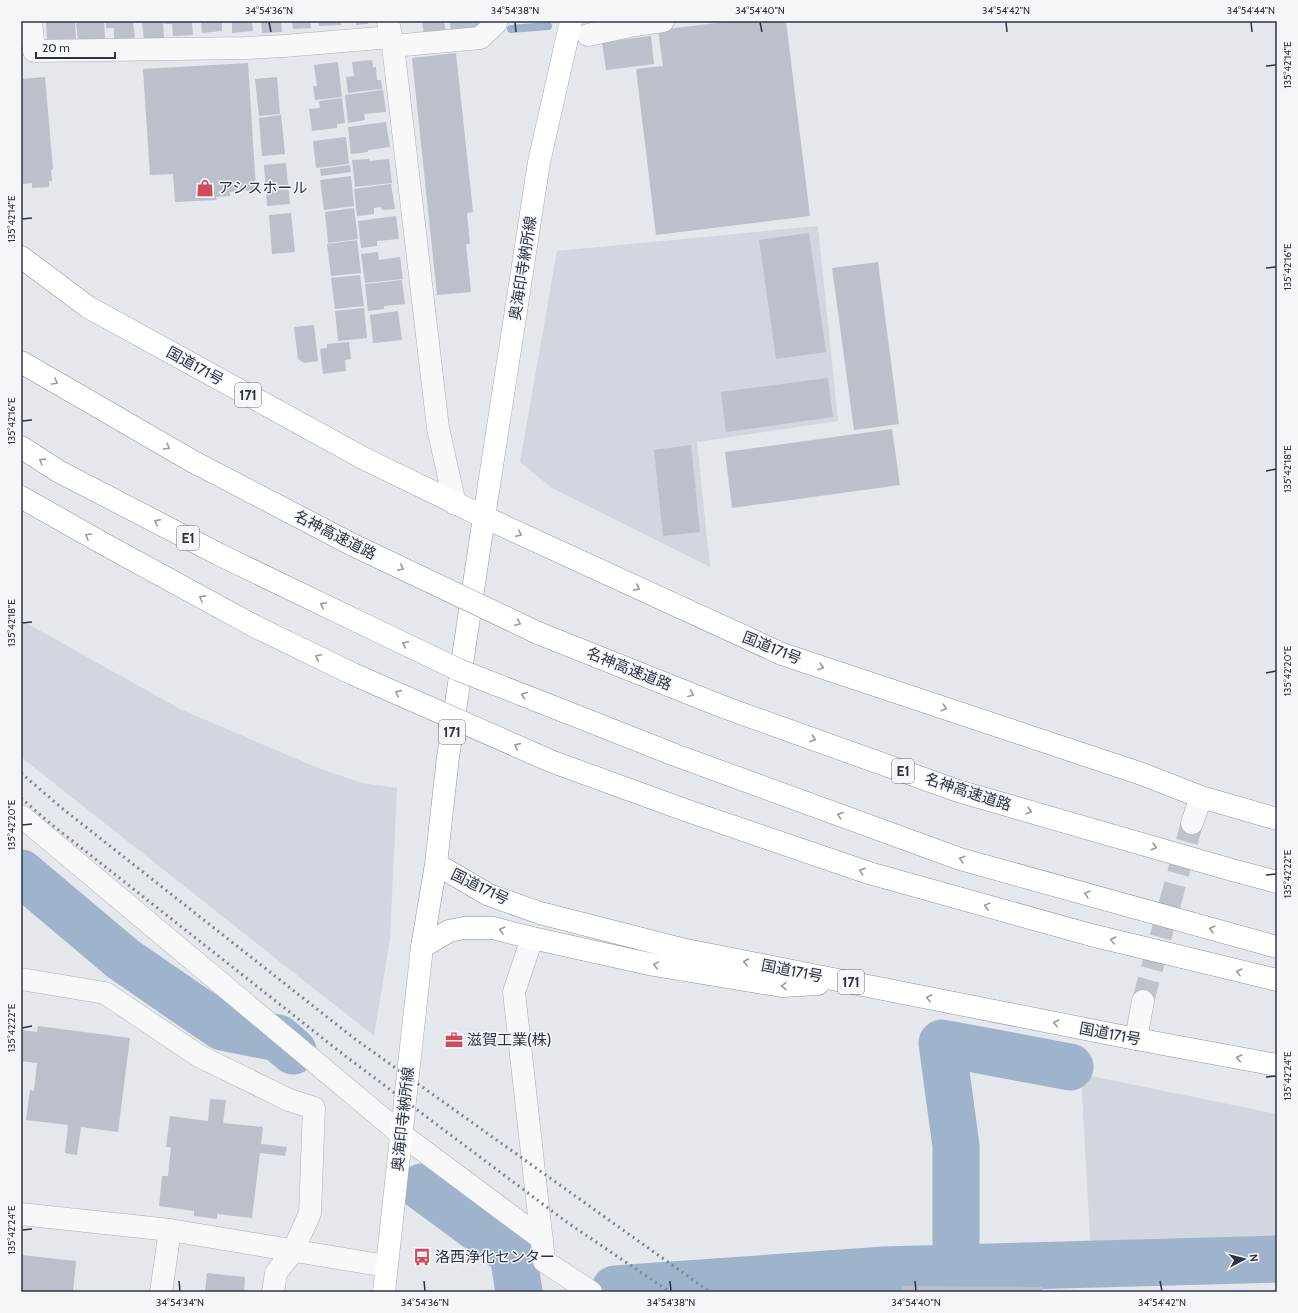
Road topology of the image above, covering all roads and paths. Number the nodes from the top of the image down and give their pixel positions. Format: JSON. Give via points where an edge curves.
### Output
{"nodes":[{"id":1,"x":31,"y":21,"type":"edge"},
{"id":2,"x":496,"y":21,"type":"edge"},
{"id":3,"x":571,"y":21,"type":"edge"},
{"id":4,"x":663,"y":21,"type":"edge"},
{"id":5,"x":391,"y":34,"type":"edge"},
{"id":6,"x":588,"y":35,"type":"dead end"},
{"id":7,"x":21,"y":257,"type":"edge"},
{"id":8,"x":21,"y":362,"type":"edge"},
{"id":9,"x":21,"y":447,"type":"edge"},
{"id":10,"x":21,"y":497,"type":"edge"},
{"id":11,"x":455,"y":504,"type":"junction"},
{"id":12,"x":484,"y":518,"type":"junction"},
{"id":13,"x":1201,"y":797,"type":"junction"},
{"id":14,"x":21,"y":816,"type":"edge"},
{"id":15,"x":1277,"y":819,"type":"edge"},
{"id":16,"x":1192,"y":823,"type":"tunnel mouth"},
{"id":17,"x":436,"y":864,"type":"junction"},
{"id":18,"x":1277,"y":882,"type":"edge"},
{"id":19,"x":532,"y":938,"type":"junction"},
{"id":20,"x":422,"y":947,"type":"junction"},
{"id":21,"x":1277,"y":948,"type":"edge"},
{"id":22,"x":21,"y":980,"type":"edge"},
{"id":23,"x":1277,"y":980,"type":"edge"},
{"id":24,"x":851,"y":982,"type":"junction"},
{"id":25,"x":1143,"y":1001,"type":"tunnel mouth"},
{"id":26,"x":1136,"y":1039,"type":"junction"},
{"id":27,"x":1277,"y":1065,"type":"edge"},
{"id":28,"x":401,"y":1134,"type":"junction"},
{"id":29,"x":21,"y":1214,"type":"edge"},
{"id":30,"x":170,"y":1230,"type":"junction"},
{"id":31,"x":542,"y":1239,"type":"junction"},
{"id":32,"x":293,"y":1251,"type":"junction"},
{"id":33,"x":386,"y":1266,"type":"junction"},
{"id":34,"x":161,"y":1292,"type":"edge"},
{"id":35,"x":274,"y":1292,"type":"edge"},
{"id":36,"x":384,"y":1292,"type":"edge"},
{"id":37,"x":591,"y":1292,"type":"edge"}],
"edges":[{"from":1,"to":5,"type":"street","via":[[34,51],[246,48]]},
{"from":2,"to":5,"type":"street","via":[[480,38]]},
{"from":3,"to":12,"type":"main road","name":"奥海印寺納所線","via":[[539,162]]},
{"from":4,"to":6,"type":"street"},
{"from":5,"to":11,"type":"street","via":[[438,428]]},
{"from":7,"to":11,"type":"main road","name":"国道171号","number":"171","via":[[88,306],[363,458]]},
{"from":8,"to":18,"type":"main road","name":"名神高速道路","number":"E1","one_way":true,"bridge":true,"via":[[192,461],[353,545],[538,633],[726,708],[958,791]]},
{"from":21,"to":9,"type":"main road","number":"E1","one_way":true,"bridge":true,"via":[[960,859],[675,755],[460,670],[220,555],[58,471]]},
{"from":23,"to":10,"type":"main road","one_way":true,"bridge":true,"via":[[1090,935],[869,873],[553,762],[354,674],[256,627]]},
{"from":11,"to":12,"type":"main road","name":"国道171号","number":"171"},
{"from":12,"to":13,"type":"main road","name":"国道171号","number":"171","one_way":true,"via":[[782,654],[1142,774]]},
{"from":12,"to":17,"type":"main road","name":"国道171号","number":"171","via":[[448,757]]},
{"from":13,"to":15,"type":"main road","name":"国道171号","number":"171"},
{"from":13,"to":16,"type":"street"},
{"from":14,"to":28,"type":"street"},
{"from":17,"to":20,"type":"main road","name":"国道171号","number":"171"},
{"from":24,"to":17,"type":"main road","name":"国道171号","number":"171","one_way":true,"via":[[681,949],[540,913],[489,895]]},
{"from":19,"to":20,"type":"main road","one_way":true,"via":[[493,928],[464,928],[449,931]]},
{"from":24,"to":19,"type":"main road","one_way":true,"via":[[782,986],[654,965]]},
{"from":19,"to":31,"type":"street","via":[[514,992]]},
{"from":20,"to":28,"type":"main road","name":"奥海印寺納所線"},
{"from":22,"to":32,"type":"street","via":[[105,993],[199,1056],[289,1100],[314,1108],[310,1214]]},
{"from":26,"to":24,"type":"main road","name":"国道171号","number":"171","one_way":true},
{"from":25,"to":26,"type":"street"},
{"from":27,"to":26,"type":"main road","name":"国道171号","number":"171","one_way":true},
{"from":28,"to":31,"type":"street"},
{"from":28,"to":33,"type":"main road","name":"奥海印寺納所線"},
{"from":29,"to":30,"type":"street"},
{"from":30,"to":32,"type":"street"},
{"from":30,"to":34,"type":"street"},
{"from":31,"to":37,"type":"street","via":[[544,1261]]},
{"from":32,"to":33,"type":"street"},
{"from":32,"to":35,"type":"street","via":[[276,1273]]},
{"from":33,"to":36,"type":"main road","name":"奥海印寺納所線"}]}
